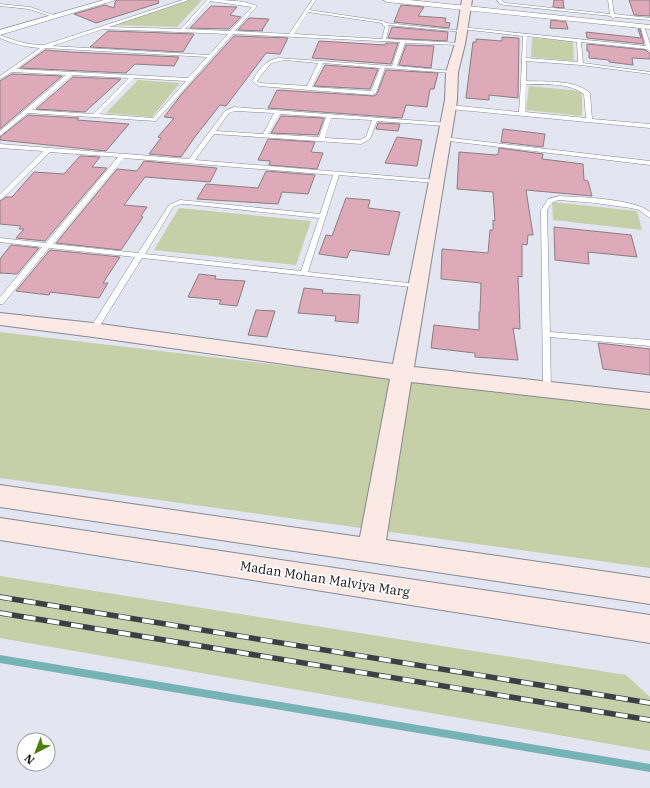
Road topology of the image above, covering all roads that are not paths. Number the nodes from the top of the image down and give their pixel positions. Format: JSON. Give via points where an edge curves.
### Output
{"nodes":[{"id":1,"x":112,"y":0,"type":"edge"},
{"id":2,"x":187,"y":0,"type":"edge"},
{"id":3,"x":209,"y":0,"type":"edge"},
{"id":4,"x":314,"y":0,"type":"edge"},
{"id":5,"x":387,"y":0,"type":"edge"},
{"id":6,"x":435,"y":0,"type":"edge"},
{"id":7,"x":500,"y":0,"type":"edge"},
{"id":8,"x":610,"y":0,"type":"edge"},
{"id":9,"x":467,"y":4,"type":"edge"},
{"id":10,"x":0,"y":6,"type":"edge"},
{"id":11,"x":20,"y":7,"type":"junction"},
{"id":12,"x":7,"y":11,"type":"dead end"},
{"id":13,"x":307,"y":11,"type":"junction"},
{"id":14,"x":54,"y":16,"type":"junction"},
{"id":15,"x":613,"y":17,"type":"junction"},
{"id":16,"x":650,"y":18,"type":"edge"},
{"id":17,"x":650,"y":22,"type":"edge"},
{"id":18,"x":386,"y":24,"type":"junction"},
{"id":19,"x":646,"y":27,"type":"edge"},
{"id":20,"x":103,"y":28,"type":"junction"},
{"id":21,"x":182,"y":30,"type":"junction"},
{"id":22,"x":231,"y":32,"type":"junction"},
{"id":23,"x":0,"y":33,"type":"edge"},
{"id":24,"x":461,"y":34,"type":"junction"},
{"id":25,"x":291,"y":35,"type":"junction"},
{"id":26,"x":525,"y":35,"type":"junction"},
{"id":27,"x":0,"y":36,"type":"edge"},
{"id":28,"x":384,"y":40,"type":"junction"},
{"id":29,"x":403,"y":41,"type":"junction"},
{"id":30,"x":579,"y":41,"type":"junction"},
{"id":31,"x":44,"y":46,"type":"junction"},
{"id":32,"x":649,"y":50,"type":"edge"},
{"id":33,"x":210,"y":56,"type":"junction"},
{"id":34,"x":523,"y":59,"type":"junction"},
{"id":35,"x":321,"y":62,"type":"junction"},
{"id":36,"x":581,"y":64,"type":"junction"},
{"id":37,"x":383,"y":67,"type":"junction"},
{"id":38,"x":394,"y":67,"type":"junction"},
{"id":39,"x":10,"y":70,"type":"junction"},
{"id":40,"x":452,"y":72,"type":"junction"},
{"id":41,"x":650,"y":73,"type":"edge"},
{"id":42,"x":70,"y":74,"type":"junction"},
{"id":43,"x":133,"y":77,"type":"junction"},
{"id":44,"x":0,"y":78,"type":"edge"},
{"id":45,"x":189,"y":80,"type":"junction"},
{"id":46,"x":522,"y":82,"type":"junction"},
{"id":47,"x":309,"y":88,"type":"junction"},
{"id":48,"x":27,"y":111,"type":"junction"},
{"id":49,"x":278,"y":112,"type":"junction"},
{"id":50,"x":522,"y":114,"type":"junction"},
{"id":51,"x":94,"y":116,"type":"junction"},
{"id":52,"x":329,"y":116,"type":"junction"},
{"id":53,"x":375,"y":119,"type":"junction"},
{"id":54,"x":589,"y":120,"type":"junction"},
{"id":55,"x":446,"y":123,"type":"junction"},
{"id":56,"x":650,"y":126,"type":"edge"},
{"id":57,"x":212,"y":132,"type":"junction"},
{"id":58,"x":0,"y":134,"type":"edge"},
{"id":59,"x":264,"y":136,"type":"junction"},
{"id":60,"x":321,"y":140,"type":"junction"},
{"id":61,"x":0,"y":146,"type":"edge"},
{"id":62,"x":48,"y":150,"type":"junction"},
{"id":63,"x":122,"y":156,"type":"junction"},
{"id":64,"x":191,"y":161,"type":"junction"},
{"id":65,"x":650,"y":163,"type":"edge"},
{"id":66,"x":337,"y":173,"type":"junction"},
{"id":67,"x":436,"y":181,"type":"junction"},
{"id":68,"x":0,"y":189,"type":"edge"},
{"id":69,"x":8,"y":190,"type":"junction"},
{"id":70,"x":0,"y":198,"type":"edge"},
{"id":71,"x":323,"y":216,"type":"junction"},
{"id":72,"x":650,"y":216,"type":"edge"},
{"id":73,"x":0,"y":240,"type":"edge"},
{"id":74,"x":49,"y":244,"type":"junction"},
{"id":75,"x":141,"y":255,"type":"junction"},
{"id":76,"x":304,"y":273,"type":"junction"},
{"id":77,"x":417,"y":286,"type":"junction"},
{"id":78,"x":0,"y":302,"type":"edge"},
{"id":79,"x":0,"y":319,"type":"edge"},
{"id":80,"x":93,"y":330,"type":"junction"},
{"id":81,"x":547,"y":334,"type":"junction"},
{"id":82,"x":650,"y":343,"type":"edge"},
{"id":83,"x":402,"y":373,"type":"junction"},
{"id":84,"x":547,"y":389,"type":"junction"},
{"id":85,"x":650,"y":402,"type":"edge"},
{"id":86,"x":0,"y":496,"type":"edge"},
{"id":87,"x":0,"y":529,"type":"edge"},
{"id":88,"x":371,"y":550,"type":"junction"},
{"id":89,"x":650,"y":591,"type":"edge"},
{"id":90,"x":650,"y":629,"type":"edge"}],
"edges":[{"from":1,"to":14,"type":"street"},
{"from":2,"to":20,"type":"lane"},
{"from":3,"to":21,"type":"lane"},
{"from":3,"to":22,"type":"lane","via":[[255,6]]},
{"from":4,"to":13,"type":"lane"},
{"from":5,"to":9,"type":"street"},
{"from":6,"to":9,"type":"street"},
{"from":7,"to":15,"type":"lane","via":[[505,4]]},
{"from":8,"to":15,"type":"lane"},
{"from":9,"to":15,"type":"street"},
{"from":9,"to":19,"type":"street"},
{"from":9,"to":24,"type":"street"},
{"from":10,"to":11,"type":"lane"},
{"from":11,"to":12,"type":"lane"},
{"from":11,"to":14,"type":"lane"},
{"from":13,"to":18,"type":"lane","via":[[377,20]]},
{"from":13,"to":25,"type":"lane"},
{"from":14,"to":23,"type":"street"},
{"from":15,"to":16,"type":"lane"},
{"from":15,"to":17,"type":"street"},
{"from":18,"to":24,"type":"lane"},
{"from":18,"to":28,"type":"lane"},
{"from":19,"to":32,"type":"lane"},
{"from":20,"to":21,"type":"lane"},
{"from":20,"to":31,"type":"lane"},
{"from":21,"to":22,"type":"lane"},
{"from":22,"to":25,"type":"lane"},
{"from":22,"to":33,"type":"lane"},
{"from":24,"to":26,"type":"lane"},
{"from":24,"to":29,"type":"lane"},
{"from":24,"to":40,"type":"street"},
{"from":25,"to":28,"type":"lane"},
{"from":26,"to":30,"type":"lane"},
{"from":26,"to":34,"type":"lane"},
{"from":27,"to":31,"type":"lane","via":[[18,44]]},
{"from":28,"to":29,"type":"lane"},
{"from":29,"to":38,"type":"lane"},
{"from":30,"to":32,"type":"lane"},
{"from":30,"to":36,"type":"lane"},
{"from":31,"to":33,"type":"lane"},
{"from":31,"to":39,"type":"lane"},
{"from":33,"to":45,"type":"lane"},
{"from":34,"to":36,"type":"lane"},
{"from":34,"to":46,"type":"lane"},
{"from":35,"to":37,"type":"lane"},
{"from":35,"to":47,"type":"lane"},
{"from":35,"to":47,"type":"lane","via":[[272,59],[254,81],[259,84]]},
{"from":36,"to":41,"type":"lane"},
{"from":37,"to":38,"type":"lane"},
{"from":37,"to":47,"type":"lane","via":[[373,93]]},
{"from":38,"to":40,"type":"lane"},
{"from":39,"to":42,"type":"lane"},
{"from":39,"to":44,"type":"lane"},
{"from":40,"to":55,"type":"street"},
{"from":42,"to":43,"type":"lane"},
{"from":42,"to":48,"type":"lane"},
{"from":43,"to":45,"type":"lane"},
{"from":43,"to":51,"type":"lane"},
{"from":45,"to":51,"type":"lane","via":[[154,120]]},
{"from":46,"to":50,"type":"lane"},
{"from":46,"to":54,"type":"lane","via":[[573,87],[585,91],[588,93]]},
{"from":48,"to":51,"type":"lane"},
{"from":48,"to":58,"type":"lane"},
{"from":49,"to":52,"type":"lane"},
{"from":49,"to":57,"type":"lane","via":[[229,110]]},
{"from":49,"to":59,"type":"lane"},
{"from":50,"to":54,"type":"lane"},
{"from":50,"to":55,"type":"lane"},
{"from":52,"to":53,"type":"lane"},
{"from":52,"to":60,"type":"lane"},
{"from":53,"to":55,"type":"lane"},
{"from":53,"to":60,"type":"lane","via":[[365,141]]},
{"from":54,"to":56,"type":"lane"},
{"from":55,"to":65,"type":"lane"},
{"from":55,"to":67,"type":"street"},
{"from":57,"to":59,"type":"lane"},
{"from":57,"to":64,"type":"lane"},
{"from":59,"to":60,"type":"lane"},
{"from":61,"to":62,"type":"lane"},
{"from":62,"to":63,"type":"lane"},
{"from":62,"to":69,"type":"lane"},
{"from":63,"to":64,"type":"lane"},
{"from":63,"to":74,"type":"lane"},
{"from":64,"to":66,"type":"lane"},
{"from":66,"to":67,"type":"lane"},
{"from":66,"to":71,"type":"lane"},
{"from":67,"to":77,"type":"street"},
{"from":68,"to":69,"type":"lane"},
{"from":69,"to":70,"type":"lane"},
{"from":71,"to":75,"type":"lane","via":[[180,202],[172,206]]},
{"from":71,"to":76,"type":"lane"},
{"from":72,"to":81,"type":"lane","via":[[631,206],[561,198],[545,206]]},
{"from":73,"to":74,"type":"lane"},
{"from":74,"to":75,"type":"lane"},
{"from":74,"to":78,"type":"lane"},
{"from":75,"to":76,"type":"lane"},
{"from":75,"to":80,"type":"lane"},
{"from":76,"to":77,"type":"lane"},
{"from":77,"to":83,"type":"street"},
{"from":79,"to":80,"type":"street"},
{"from":80,"to":83,"type":"street"},
{"from":81,"to":82,"type":"lane"},
{"from":81,"to":84,"type":"lane"},
{"from":83,"to":84,"type":"street"},
{"from":83,"to":88,"type":"street"},
{"from":84,"to":85,"type":"street"},
{"from":86,"to":88,"type":"street"},
{"from":87,"to":90,"type":"street","name":"Madan Mohan Malviya Marg"},
{"from":88,"to":89,"type":"street"}]}
